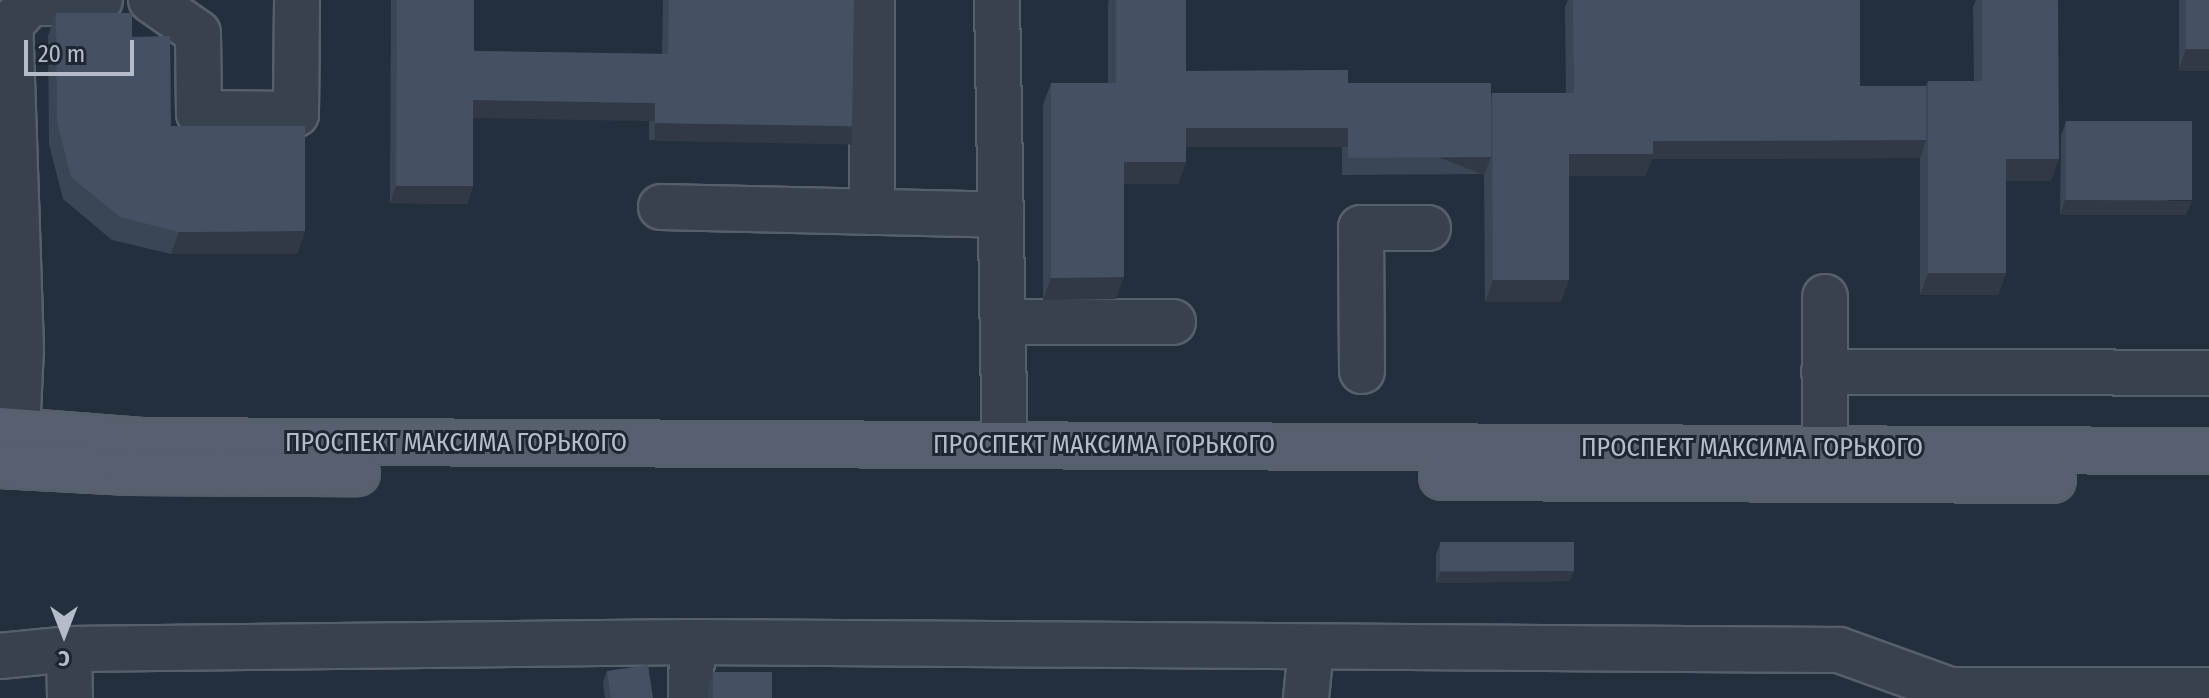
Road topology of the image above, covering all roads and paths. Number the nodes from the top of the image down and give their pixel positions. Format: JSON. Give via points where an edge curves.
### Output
{"nodes":[{"id":1,"x":100,"y":0,"type":"edge"},
{"id":2,"x":151,"y":0,"type":"edge"},
{"id":3,"x":297,"y":0,"type":"edge"},
{"id":4,"x":872,"y":0,"type":"edge"},
{"id":5,"x":997,"y":0,"type":"edge"},
{"id":6,"x":6,"y":104,"type":"edge"},
{"id":7,"x":661,"y":207,"type":"dead end"},
{"id":8,"x":872,"y":212,"type":"junction"},
{"id":9,"x":1001,"y":215,"type":"junction"},
{"id":10,"x":1428,"y":228,"type":"dead end"},
{"id":11,"x":1825,"y":297,"type":"dead end"},
{"id":12,"x":1003,"y":322,"type":"junction"},
{"id":13,"x":1173,"y":322,"type":"dead end"},
{"id":14,"x":1362,"y":371,"type":"dead end"},
{"id":15,"x":1824,"y":372,"type":"junction"},
{"id":16,"x":2209,"y":373,"type":"edge"},
{"id":17,"x":8,"y":449,"type":"edge"},
{"id":18,"x":2209,"y":451,"type":"edge"},
{"id":19,"x":1006,"y":460,"type":"junction"},
{"id":20,"x":1825,"y":465,"type":"junction"},
{"id":21,"x":2209,"y":480,"type":"edge"},
{"id":22,"x":692,"y":642,"type":"junction"},
{"id":23,"x":1311,"y":648,"type":"junction"},
{"id":24,"x":69,"y":649,"type":"junction"},
{"id":25,"x":0,"y":656,"type":"edge"},
{"id":26,"x":2209,"y":690,"type":"edge"},
{"id":27,"x":2098,"y":694,"type":"edge"},
{"id":28,"x":70,"y":698,"type":"edge"},
{"id":29,"x":691,"y":698,"type":"edge"},
{"id":30,"x":1306,"y":698,"type":"edge"}],
"edges":[{"from":1,"to":6,"type":"street","via":[[29,4],[10,25]]},
{"from":2,"to":3,"type":"street","via":[[198,33],[199,113],[282,114],[296,114]]},
{"from":4,"to":8,"type":"street"},
{"from":5,"to":9,"type":"street"},
{"from":6,"to":17,"type":"street","via":[[21,349]]},
{"from":7,"to":8,"type":"street"},
{"from":8,"to":9,"type":"street"},
{"from":9,"to":12,"type":"street"},
{"from":10,"to":14,"type":"street","via":[[1361,228]]},
{"from":11,"to":15,"type":"street"},
{"from":12,"to":13,"type":"street"},
{"from":12,"to":19,"type":"street"},
{"from":15,"to":16,"type":"street"},
{"from":15,"to":20,"type":"street"},
{"from":17,"to":19,"type":"main road","name":"ПРОСПЕКТ МАКСИМА ГОРЬКОГО","via":[[130,472]]},
{"from":18,"to":20,"type":"main road","name":"ПРОСПЕКТ МАКСИМА ГОРЬКОГО"},
{"from":19,"to":20,"type":"main road","name":"ПРОСПЕКТ МАКСИМА ГОРЬКОГО"},
{"from":20,"to":21,"type":"main road","name":"ПРОСПЕКТ МАКСИМА ГОРЬКОГО"},
{"from":22,"to":23,"type":"street"},
{"from":22,"to":24,"type":"street","via":[[620,660]]},
{"from":22,"to":29,"type":"street"},
{"from":23,"to":27,"type":"street","via":[[1839,650],[1950,690]]},
{"from":23,"to":30,"type":"street"},
{"from":24,"to":25,"type":"street"},
{"from":24,"to":28,"type":"street"},
{"from":26,"to":27,"type":"street"}]}
